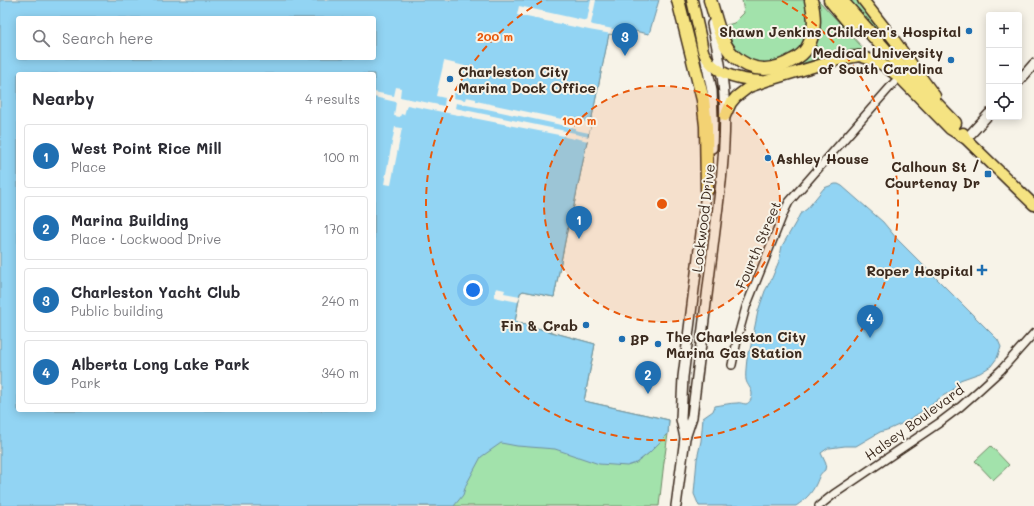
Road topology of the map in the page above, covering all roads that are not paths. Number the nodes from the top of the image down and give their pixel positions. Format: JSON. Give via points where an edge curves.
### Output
{"nodes":[{"id":1,"x":678,"y":0,"type":"edge"},
{"id":2,"x":692,"y":0,"type":"edge"},
{"id":3,"x":811,"y":0,"type":"edge"},
{"id":4,"x":830,"y":0,"type":"edge"},
{"id":5,"x":841,"y":0,"type":"edge"},
{"id":6,"x":863,"y":0,"type":"edge"},
{"id":7,"x":710,"y":5,"type":"edge"},
{"id":8,"x":704,"y":54,"type":"junction"},
{"id":9,"x":1034,"y":64,"type":"edge"},
{"id":10,"x":721,"y":71,"type":"junction"},
{"id":11,"x":899,"y":77,"type":"junction"},
{"id":12,"x":1022,"y":78,"type":"edge"},
{"id":13,"x":766,"y":81,"type":"junction"},
{"id":14,"x":725,"y":116,"type":"junction"},
{"id":15,"x":986,"y":117,"type":"edge"},
{"id":16,"x":955,"y":123,"type":"junction"},
{"id":17,"x":966,"y":139,"type":"junction"},
{"id":18,"x":707,"y":190,"type":"junction"},
{"id":19,"x":1034,"y":205,"type":"edge"},
{"id":20,"x":1034,"y":333,"type":"edge"},
{"id":21,"x":732,"y":365,"type":"dead end"},
{"id":22,"x":685,"y":438,"type":"junction"},
{"id":23,"x":676,"y":506,"type":"edge"},
{"id":24,"x":819,"y":506,"type":"edge"}],
"edges":[{"from":1,"to":18,"type":"highway","via":[[703,100]]},
{"from":2,"to":8,"type":"main road","name":"Lockwood Drive"},
{"from":3,"to":7,"type":"highway","via":[[814,30],[807,48],[788,64],[764,69],[752,68],[734,56],[723,39]]},
{"from":4,"to":11,"type":"highway"},
{"from":5,"to":16,"type":"highway"},
{"from":6,"to":16,"type":"main road"},
{"from":7,"to":10,"type":"main road","name":"Lockwood Drive"},
{"from":8,"to":10,"type":"main road"},
{"from":8,"to":18,"type":"main road","name":"Lockwood Drive","via":[[712,91],[713,119]]},
{"from":9,"to":12,"type":"main road"},
{"from":10,"to":13,"type":"main road","via":[[750,80]]},
{"from":10,"to":14,"type":"main road","name":"Lockwood Drive"},
{"from":11,"to":13,"type":"main road","via":[[883,65],[859,56]]},
{"from":11,"to":17,"type":"main road","via":[[950,129]]},
{"from":11,"to":21,"type":"street","name":"Fourth Street","via":[[784,212],[746,307]]},
{"from":13,"to":14,"type":"main road","via":[[749,87],[736,97]]},
{"from":14,"to":22,"type":"main road","name":"Lockwood Drive","via":[[725,146],[704,329],[692,417]]},
{"from":15,"to":17,"type":"main road"},
{"from":16,"to":17,"type":"main road"},
{"from":17,"to":19,"type":"main road"},
{"from":18,"to":22,"type":"main road","name":"Lockwood Drive","via":[[683,377],[681,419]]},
{"from":20,"to":24,"type":"street","name":"Halsey Boulevard","via":[[1001,370],[960,407]]},
{"from":22,"to":23,"type":"main road","name":"Lockwood Drive"}]}
